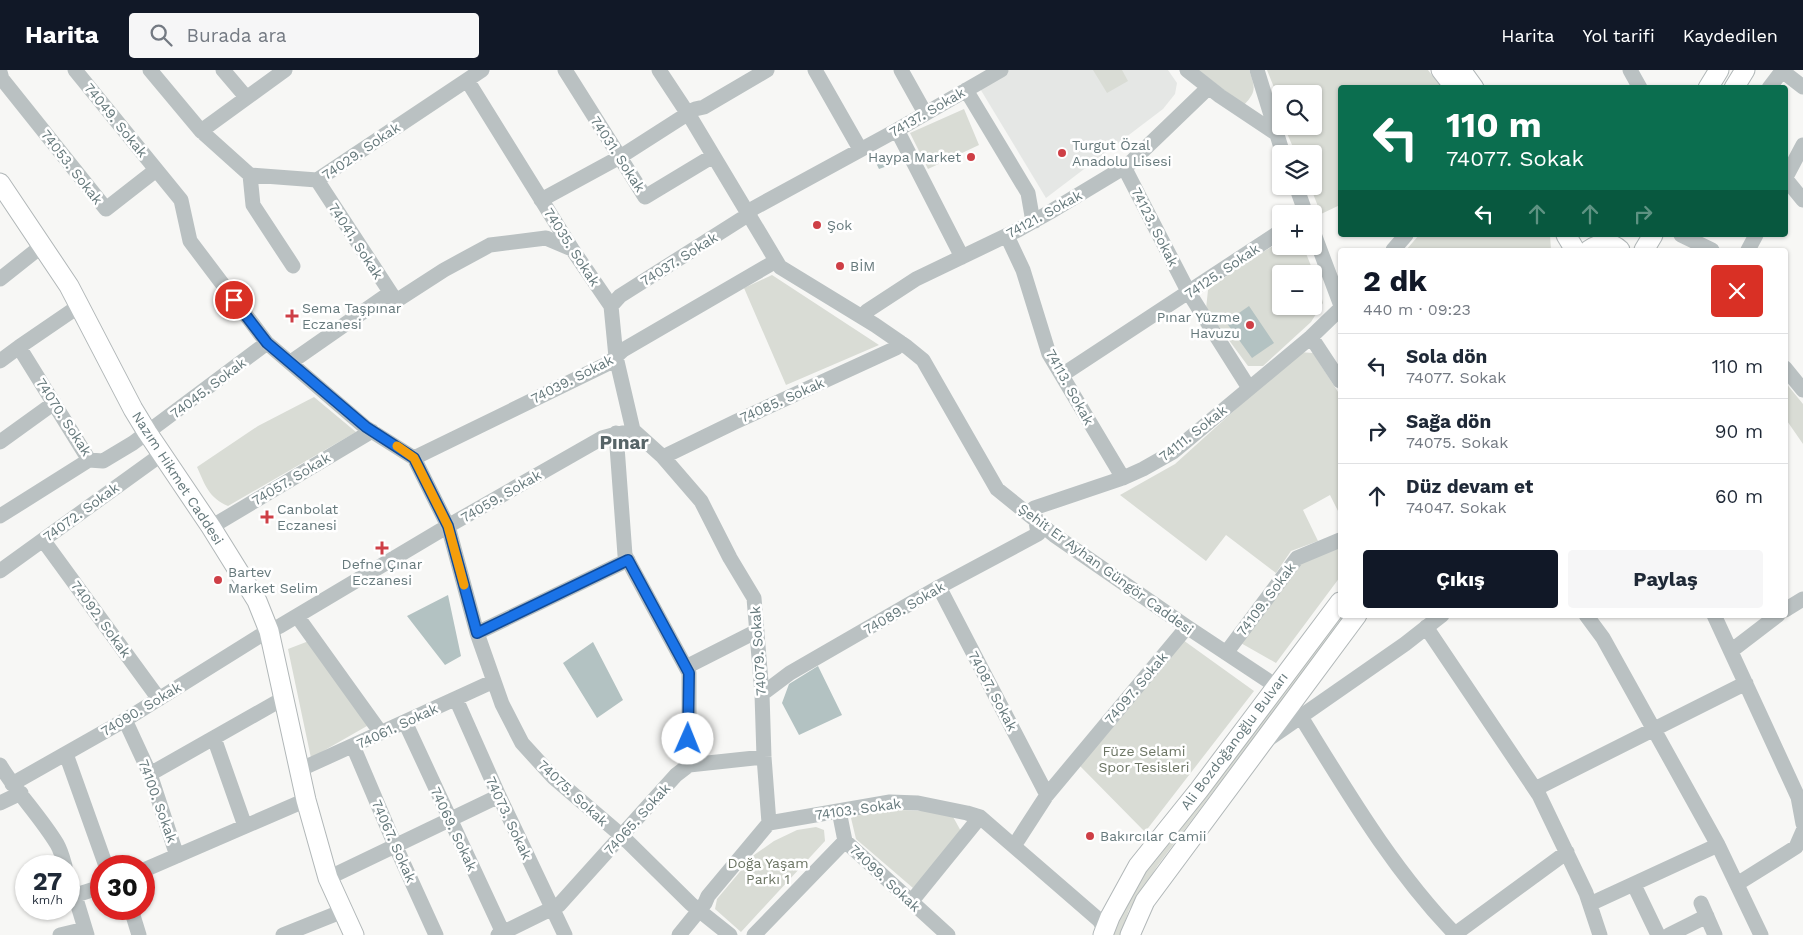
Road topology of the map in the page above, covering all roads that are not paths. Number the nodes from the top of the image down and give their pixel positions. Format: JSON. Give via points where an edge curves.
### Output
{"nodes":[{"id":1,"x":75,"y":70,"type":"edge"},
{"id":2,"x":150,"y":70,"type":"edge"},
{"id":3,"x":223,"y":70,"type":"edge"},
{"id":4,"x":285,"y":70,"type":"edge"},
{"id":5,"x":482,"y":70,"type":"edge"},
{"id":6,"x":565,"y":70,"type":"edge"},
{"id":7,"x":659,"y":70,"type":"edge"},
{"id":8,"x":767,"y":70,"type":"edge"},
{"id":9,"x":815,"y":70,"type":"edge"},
{"id":10,"x":901,"y":70,"type":"edge"},
{"id":11,"x":1001,"y":70,"type":"edge"},
{"id":12,"x":1187,"y":70,"type":"edge"},
{"id":13,"x":1256,"y":70,"type":"edge"},
{"id":14,"x":1441,"y":70,"type":"edge"},
{"id":15,"x":1461,"y":70,"type":"edge"},
{"id":16,"x":1630,"y":70,"type":"edge"},
{"id":17,"x":1719,"y":70,"type":"edge"},
{"id":18,"x":1745,"y":70,"type":"edge"},
{"id":19,"x":1782,"y":70,"type":"edge"},
{"id":20,"x":0,"y":72,"type":"edge"},
{"id":21,"x":467,"y":80,"type":"junction"},
{"id":22,"x":1453,"y":85,"type":"edge"},
{"id":23,"x":1472,"y":85,"type":"edge"},
{"id":24,"x":1638,"y":85,"type":"edge"},
{"id":25,"x":1710,"y":85,"type":"edge"},
{"id":26,"x":1736,"y":85,"type":"edge"},
{"id":27,"x":1771,"y":85,"type":"edge"},
{"id":28,"x":1803,"y":86,"type":"edge"},
{"id":29,"x":1208,"y":88,"type":"junction"},
{"id":30,"x":966,"y":90,"type":"junction"},
{"id":31,"x":246,"y":97,"type":"junction"},
{"id":32,"x":925,"y":113,"type":"junction"},
{"id":33,"x":688,"y":114,"type":"junction"},
{"id":34,"x":1272,"y":119,"type":"edge"},
{"id":35,"x":897,"y":130,"type":"junction"},
{"id":36,"x":201,"y":131,"type":"junction"},
{"id":37,"x":1272,"y":131,"type":"edge"},
{"id":38,"x":1803,"y":145,"type":"edge"},
{"id":39,"x":860,"y":149,"type":"junction"},
{"id":40,"x":713,"y":156,"type":"junction"},
{"id":41,"x":620,"y":157,"type":"junction"},
{"id":42,"x":1124,"y":167,"type":"junction"},
{"id":43,"x":156,"y":170,"type":"junction"},
{"id":44,"x":1788,"y":172,"type":"edge"},
{"id":45,"x":250,"y":175,"type":"junction"},
{"id":46,"x":317,"y":180,"type":"junction"},
{"id":47,"x":1788,"y":182,"type":"edge"},
{"id":48,"x":2,"y":189,"type":"edge"},
{"id":49,"x":541,"y":200,"type":"junction"},
{"id":50,"x":1803,"y":200,"type":"edge"},
{"id":51,"x":749,"y":213,"type":"junction"},
{"id":52,"x":1034,"y":221,"type":"junction"},
{"id":53,"x":1007,"y":236,"type":"junction"},
{"id":54,"x":1272,"y":237,"type":"edge"},
{"id":55,"x":1404,"y":237,"type":"edge"},
{"id":56,"x":1567,"y":237,"type":"edge"},
{"id":57,"x":1652,"y":237,"type":"edge"},
{"id":58,"x":1688,"y":242,"type":"edge"},
{"id":59,"x":43,"y":245,"type":"junction"},
{"id":60,"x":572,"y":248,"type":"junction"},
{"id":61,"x":1394,"y":248,"type":"edge"},
{"id":62,"x":1574,"y":248,"type":"edge"},
{"id":63,"x":1645,"y":248,"type":"edge"},
{"id":64,"x":1706,"y":248,"type":"edge"},
{"id":65,"x":1322,"y":255,"type":"edge"},
{"id":66,"x":962,"y":257,"type":"junction"},
{"id":67,"x":776,"y":261,"type":"junction"},
{"id":68,"x":293,"y":266,"type":"dead end"},
{"id":69,"x":0,"y":279,"type":"edge"},
{"id":70,"x":1189,"y":293,"type":"junction"},
{"id":71,"x":393,"y":297,"type":"junction"},
{"id":72,"x":1338,"y":297,"type":"edge"},
{"id":73,"x":80,"y":306,"type":"junction"},
{"id":74,"x":611,"y":306,"type":"junction"},
{"id":75,"x":1338,"y":311,"type":"edge"},
{"id":76,"x":863,"y":318,"type":"junction"},
{"id":77,"x":1312,"y":337,"type":"junction"},
{"id":78,"x":900,"y":342,"type":"junction"},
{"id":79,"x":267,"y":343,"type":"junction"},
{"id":80,"x":19,"y":347,"type":"junction"},
{"id":81,"x":616,"y":357,"type":"junction"},
{"id":82,"x":0,"y":362,"type":"edge"},
{"id":83,"x":291,"y":362,"type":"junction"},
{"id":84,"x":1788,"y":372,"type":"edge"},
{"id":85,"x":1062,"y":375,"type":"junction"},
{"id":86,"x":1338,"y":378,"type":"edge"},
{"id":87,"x":1249,"y":388,"type":"junction"},
{"id":88,"x":1803,"y":390,"type":"edge"},
{"id":89,"x":54,"y":403,"type":"junction"},
{"id":90,"x":633,"y":430,"type":"junction"},
{"id":91,"x":372,"y":431,"type":"junction"},
{"id":92,"x":147,"y":432,"type":"junction"},
{"id":93,"x":616,"y":433,"type":"junction"},
{"id":94,"x":0,"y":441,"type":"edge"},
{"id":95,"x":162,"y":454,"type":"junction"},
{"id":96,"x":663,"y":457,"type":"junction"},
{"id":97,"x":414,"y":458,"type":"junction"},
{"id":98,"x":89,"y":460,"type":"junction"},
{"id":99,"x":1122,"y":478,"type":"junction"},
{"id":100,"x":0,"y":516,"type":"edge"},
{"id":101,"x":1036,"y":521,"type":"junction"},
{"id":102,"x":448,"y":526,"type":"junction"},
{"id":103,"x":211,"y":527,"type":"junction"},
{"id":104,"x":43,"y":540,"type":"junction"},
{"id":105,"x":1338,"y":541,"type":"edge"},
{"id":106,"x":628,"y":560,"type":"junction"},
{"id":107,"x":0,"y":571,"type":"edge"},
{"id":108,"x":939,"y":587,"type":"junction"},
{"id":109,"x":1803,"y":599,"type":"edge"},
{"id":110,"x":1338,"y":605,"type":"edge"},
{"id":111,"x":1788,"y":608,"type":"edge"},
{"id":112,"x":297,"y":616,"type":"junction"},
{"id":113,"x":1355,"y":618,"type":"edge"},
{"id":114,"x":1438,"y":618,"type":"edge"},
{"id":115,"x":1588,"y":618,"type":"edge"},
{"id":116,"x":1715,"y":618,"type":"edge"},
{"id":117,"x":1774,"y":618,"type":"edge"},
{"id":118,"x":1187,"y":627,"type":"junction"},
{"id":119,"x":1426,"y":627,"type":"junction"},
{"id":120,"x":269,"y":631,"type":"junction"},
{"id":121,"x":757,"y":631,"type":"junction"},
{"id":122,"x":477,"y":633,"type":"junction"},
{"id":123,"x":1730,"y":650,"type":"junction"},
{"id":124,"x":1226,"y":653,"type":"junction"},
{"id":125,"x":686,"y":667,"type":"junction"},
{"id":126,"x":494,"y":681,"type":"junction"},
{"id":127,"x":1746,"y":683,"type":"junction"},
{"id":128,"x":1276,"y":686,"type":"junction"},
{"id":129,"x":762,"y":694,"type":"junction"},
{"id":130,"x":284,"y":698,"type":"junction"},
{"id":131,"x":159,"y":699,"type":"junction"},
{"id":132,"x":456,"y":699,"type":"junction"},
{"id":133,"x":1301,"y":717,"type":"junction"},
{"id":134,"x":125,"y":720,"type":"junction"},
{"id":135,"x":405,"y":722,"type":"junction"},
{"id":136,"x":1654,"y":730,"type":"junction"},
{"id":137,"x":381,"y":733,"type":"junction"},
{"id":138,"x":214,"y":738,"type":"junction"},
{"id":139,"x":1261,"y":744,"type":"junction"},
{"id":140,"x":354,"y":746,"type":"junction"},
{"id":141,"x":66,"y":754,"type":"junction"},
{"id":142,"x":764,"y":757,"type":"junction"},
{"id":143,"x":0,"y":765,"type":"edge"},
{"id":144,"x":689,"y":765,"type":"junction"},
{"id":145,"x":299,"y":770,"type":"junction"},
{"id":146,"x":150,"y":774,"type":"junction"},
{"id":147,"x":16,"y":789,"type":"junction"},
{"id":148,"x":1535,"y":789,"type":"junction"},
{"id":149,"x":1047,"y":795,"type":"junction"},
{"id":150,"x":498,"y":796,"type":"junction"},
{"id":151,"x":306,"y":800,"type":"junction"},
{"id":152,"x":0,"y":803,"type":"edge"},
{"id":153,"x":839,"y":811,"type":"junction"},
{"id":154,"x":449,"y":818,"type":"junction"},
{"id":155,"x":980,"y":818,"type":"junction"},
{"id":156,"x":769,"y":823,"type":"junction"},
{"id":157,"x":1803,"y":824,"type":"edge"},
{"id":158,"x":245,"y":826,"type":"junction"},
{"id":159,"x":1803,"y":832,"type":"edge"},
{"id":160,"x":622,"y":836,"type":"junction"},
{"id":161,"x":845,"y":841,"type":"junction"},
{"id":162,"x":395,"y":845,"type":"junction"},
{"id":163,"x":1718,"y":845,"type":"junction"},
{"id":164,"x":1014,"y":846,"type":"junction"},
{"id":165,"x":1567,"y":852,"type":"junction"},
{"id":166,"x":61,"y":855,"type":"edge"},
{"id":167,"x":102,"y":855,"type":"edge"},
{"id":168,"x":177,"y":856,"type":"junction"},
{"id":169,"x":155,"y":865,"type":"edge"},
{"id":170,"x":328,"y":878,"type":"junction"},
{"id":171,"x":1737,"y":884,"type":"junction"},
{"id":172,"x":1634,"y":885,"type":"junction"},
{"id":173,"x":911,"y":902,"type":"junction"},
{"id":174,"x":1590,"y":904,"type":"junction"},
{"id":175,"x":552,"y":908,"type":"junction"},
{"id":176,"x":80,"y":910,"type":"edge"},
{"id":177,"x":342,"y":910,"type":"junction"},
{"id":178,"x":700,"y":910,"type":"junction"},
{"id":179,"x":134,"y":920,"type":"edge"},
{"id":180,"x":931,"y":930,"type":"edge"},
{"id":181,"x":86,"y":932,"type":"edge"},
{"id":182,"x":1104,"y":932,"type":"edge"},
{"id":183,"x":502,"y":934,"type":"edge"},
{"id":184,"x":1455,"y":934,"type":"edge"},
{"id":185,"x":60,"y":935,"type":"edge"},
{"id":186,"x":139,"y":935,"type":"edge"},
{"id":187,"x":283,"y":935,"type":"edge"},
{"id":188,"x":354,"y":935,"type":"edge"},
{"id":189,"x":436,"y":935,"type":"edge"},
{"id":190,"x":565,"y":935,"type":"edge"},
{"id":191,"x":679,"y":935,"type":"edge"},
{"id":192,"x":730,"y":935,"type":"edge"},
{"id":193,"x":754,"y":935,"type":"edge"},
{"id":194,"x":948,"y":935,"type":"edge"},
{"id":195,"x":1130,"y":935,"type":"edge"},
{"id":196,"x":1600,"y":935,"type":"edge"},
{"id":197,"x":1658,"y":935,"type":"edge"},
{"id":198,"x":1669,"y":935,"type":"edge"},
{"id":199,"x":1715,"y":935,"type":"edge"},
{"id":200,"x":1761,"y":935,"type":"edge"}],
"edges":[{"from":1,"to":43,"type":"street","name":"74049. Sokak"},
{"from":2,"to":36,"type":"street"},
{"from":3,"to":31,"type":"street"},
{"from":4,"to":31,"type":"street"},
{"from":5,"to":21,"type":"street","name":"74029. Sokak"},
{"from":6,"to":41,"type":"street","name":"74031. Sokak"},
{"from":7,"to":33,"type":"street","name":"Şehit Er Ayhan Güngör Caddesi"},
{"from":8,"to":33,"type":"street"},
{"from":9,"to":39,"type":"street"},
{"from":10,"to":32,"type":"street"},
{"from":11,"to":30,"type":"street","name":"74137. Sokak"},
{"from":12,"to":29,"type":"street"},
{"from":13,"to":34,"type":"street"},
{"from":14,"to":22,"type":"main road"},
{"from":15,"to":23,"type":"main road"},
{"from":16,"to":24,"type":"street"},
{"from":17,"to":25,"type":"main road"},
{"from":18,"to":26,"type":"main road"},
{"from":19,"to":27,"type":"street"},
{"from":19,"to":28,"type":"street"},
{"from":20,"to":43,"type":"street","name":"74053. Sokak","via":[[2,79],[106,210]]},
{"from":21,"to":46,"type":"street","name":"74029. Sokak"},
{"from":21,"to":49,"type":"street","name":"74035. Sokak"},
{"from":29,"to":37,"type":"street"},
{"from":29,"to":42,"type":"street","name":"74121. Sokak"},
{"from":30,"to":32,"type":"street","name":"74137. Sokak"},
{"from":30,"to":52,"type":"street","via":[[1028,193]]},
{"from":31,"to":36,"type":"street"},
{"from":32,"to":35,"type":"street","name":"74137. Sokak"},
{"from":33,"to":40,"type":"street","name":"Şehit Er Ayhan Güngör Caddesi"},
{"from":33,"to":41,"type":"street"},
{"from":35,"to":39,"type":"street","name":"74137. Sokak"},
{"from":35,"to":66,"type":"street"},
{"from":36,"to":45,"type":"street"},
{"from":38,"to":44,"type":"street"},
{"from":39,"to":51,"type":"street","name":"74137. Sokak"},
{"from":40,"to":41,"type":"street","name":"74031. Sokak","via":[[645,197]]},
{"from":40,"to":51,"type":"street","name":"Şehit Er Ayhan Güngör Caddesi"},
{"from":41,"to":49,"type":"street"},
{"from":42,"to":52,"type":"street","name":"74121. Sokak"},
{"from":42,"to":70,"type":"street","name":"74123. Sokak"},
{"from":43,"to":79,"type":"street","name":"74049. Sokak","via":[[181,200],[190,241]]},
{"from":45,"to":46,"type":"street","name":"74029. Sokak"},
{"from":45,"to":68,"type":"street","via":[[253,205]]},
{"from":46,"to":71,"type":"street","name":"74041. Sokak"},
{"from":47,"to":50,"type":"street"},
{"from":48,"to":59,"type":"main road","name":"Nazım Hikmet Caddesi"},
{"from":49,"to":60,"type":"street","name":"74035. Sokak"},
{"from":51,"to":67,"type":"street","name":"Şehit Er Ayhan Güngör Caddesi"},
{"from":51,"to":74,"type":"street","name":"74037. Sokak","via":[[620,296]]},
{"from":52,"to":53,"type":"street","name":"74121. Sokak"},
{"from":53,"to":66,"type":"street","name":"74121. Sokak"},
{"from":53,"to":85,"type":"street","name":"74113. Sokak","via":[[1023,270],[1049,354]]},
{"from":54,"to":70,"type":"street","name":"74125. Sokak"},
{"from":55,"to":61,"type":"street"},
{"from":56,"to":62,"type":"main road"},
{"from":57,"to":63,"type":"main road"},
{"from":58,"to":64,"type":"street"},
{"from":59,"to":69,"type":"street"},
{"from":59,"to":73,"type":"main road","name":"Nazım Hikmet Caddesi"},
{"from":60,"to":71,"type":"street","via":[[546,238],[490,245]]},
{"from":60,"to":74,"type":"street","name":"74035. Sokak"},
{"from":65,"to":72,"type":"street"},
{"from":66,"to":76,"type":"street","name":"74121. Sokak","via":[[916,279],[868,311]]},
{"from":67,"to":76,"type":"street","name":"Şehit Er Ayhan Güngör Caddesi","via":[[780,267]]},
{"from":67,"to":81,"type":"street","name":"74039. Sokak"},
{"from":70,"to":85,"type":"street","name":"74125. Sokak"},
{"from":70,"to":87,"type":"street","name":"74123. Sokak"},
{"from":71,"to":83,"type":"street"},
{"from":73,"to":80,"type":"street"},
{"from":73,"to":92,"type":"main road","name":"Nazım Hikmet Caddesi"},
{"from":74,"to":81,"type":"street","name":"74035. Sokak"},
{"from":75,"to":77,"type":"street","name":"74111. Sokak"},
{"from":76,"to":78,"type":"street","name":"Şehit Er Ayhan Güngör Caddesi"},
{"from":77,"to":86,"type":"street"},
{"from":77,"to":87,"type":"street","name":"74111. Sokak"},
{"from":78,"to":96,"type":"street","name":"74085. Sokak","via":[[896,348]]},
{"from":78,"to":101,"type":"street","name":"Şehit Er Ayhan Güngör Caddesi","via":[[923,360],[998,489]]},
{"from":79,"to":83,"type":"street","name":"74049. Sokak"},
{"from":79,"to":92,"type":"street","name":"74045. Sokak"},
{"from":80,"to":82,"type":"street"},
{"from":80,"to":89,"type":"street","name":"74070. Sokak"},
{"from":81,"to":90,"type":"street","name":"74035. Sokak"},
{"from":81,"to":97,"type":"street","name":"74039. Sokak"},
{"from":83,"to":91,"type":"street","name":"74049. Sokak"},
{"from":84,"to":88,"type":"street"},
{"from":85,"to":99,"type":"street","name":"74113. Sokak"},
{"from":87,"to":99,"type":"street","name":"74111. Sokak","via":[[1173,452]]},
{"from":89,"to":94,"type":"street"},
{"from":89,"to":98,"type":"street","name":"74070. Sokak"},
{"from":90,"to":93,"type":"street","name":"74059. Sokak"},
{"from":90,"to":96,"type":"street","name":"74079. Sokak"},
{"from":91,"to":97,"type":"street","name":"74049. Sokak"},
{"from":91,"to":103,"type":"street","name":"74057. Sokak"},
{"from":92,"to":95,"type":"main road","name":"Nazım Hikmet Caddesi"},
{"from":92,"to":98,"type":"street","name":"74070. Sokak","via":[[103,461]]},
{"from":93,"to":102,"type":"street","name":"74059. Sokak"},
{"from":93,"to":106,"type":"street","via":[[625,555]]},
{"from":95,"to":103,"type":"main road","name":"Nazım Hikmet Caddesi"},
{"from":95,"to":104,"type":"street","name":"74072. Sokak"},
{"from":96,"to":121,"type":"street","name":"74079. Sokak","via":[[701,501],[754,598]]},
{"from":97,"to":102,"type":"street","name":"74075. Sokak"},
{"from":98,"to":100,"type":"street"},
{"from":99,"to":101,"type":"street","name":"74111. Sokak","via":[[1034,508]]},
{"from":101,"to":108,"type":"street","name":"74089. Sokak","via":[[1038,534]]},
{"from":101,"to":118,"type":"street","name":"Şehit Er Ayhan Güngör Caddesi"},
{"from":102,"to":112,"type":"street","name":"74059. Sokak"},
{"from":102,"to":122,"type":"street","name":"74075. Sokak"},
{"from":103,"to":120,"type":"main road","name":"Nazım Hikmet Caddesi","via":[[257,601]]},
{"from":104,"to":107,"type":"street","name":"74072. Sokak"},
{"from":104,"to":131,"type":"street","name":"74092. Sokak"},
{"from":105,"to":124,"type":"street","name":"74109. Sokak","via":[[1297,558]]},
{"from":106,"to":122,"type":"street"},
{"from":106,"to":125,"type":"street"},
{"from":108,"to":129,"type":"street","name":"74089. Sokak","via":[[790,673]]},
{"from":108,"to":149,"type":"street","name":"74087. Sokak"},
{"from":109,"to":111,"type":"street"},
{"from":110,"to":128,"type":"main road","name":"Ali Bozdoğanoğlu Bulvarı"},
{"from":112,"to":120,"type":"street","name":"74059. Sokak"},
{"from":112,"to":137,"type":"street"},
{"from":113,"to":139,"type":"main road","name":"Ali Bozdoğanoğlu Bulvarı"},
{"from":114,"to":119,"type":"street"},
{"from":115,"to":136,"type":"street","via":[[1603,638]]},
{"from":116,"to":123,"type":"street"},
{"from":117,"to":123,"type":"street"},
{"from":118,"to":124,"type":"street","name":"Şehit Er Ayhan Güngör Caddesi"},
{"from":118,"to":149,"type":"street","name":"74097. Sokak"},
{"from":119,"to":133,"type":"street"},
{"from":119,"to":148,"type":"street"},
{"from":120,"to":130,"type":"main road","name":"Nazım Hikmet Caddesi"},
{"from":120,"to":131,"type":"street","name":"74090. Sokak"},
{"from":121,"to":125,"type":"street"},
{"from":121,"to":129,"type":"street","name":"74079. Sokak"},
{"from":122,"to":126,"type":"street","name":"74075. Sokak"},
{"from":123,"to":127,"type":"street"},
{"from":124,"to":128,"type":"street","name":"Şehit Er Ayhan Güngör Caddesi"},
{"from":125,"to":144,"type":"street","via":[[689,673]]},
{"from":126,"to":132,"type":"street","name":"74061. Sokak"},
{"from":126,"to":160,"type":"street","name":"74075. Sokak","via":[[522,743],[553,777]]},
{"from":127,"to":136,"type":"street"},
{"from":127,"to":157,"type":"street","via":[[1798,797]]},
{"from":128,"to":182,"type":"main road","name":"Ali Bozdoğanoğlu Bulvarı","via":[[1138,866]]},
{"from":129,"to":142,"type":"street","name":"74079. Sokak"},
{"from":130,"to":138,"type":"street"},
{"from":130,"to":145,"type":"main road","name":"Nazım Hikmet Caddesi"},
{"from":131,"to":134,"type":"street","name":"74090. Sokak"},
{"from":132,"to":135,"type":"street","name":"74061. Sokak"},
{"from":132,"to":150,"type":"street","name":"74073. Sokak"},
{"from":133,"to":139,"type":"street"},
{"from":133,"to":184,"type":"street","via":[[1380,843],[1427,905]]},
{"from":134,"to":141,"type":"street","name":"74090. Sokak"},
{"from":134,"to":146,"type":"street","name":"74100. Sokak"},
{"from":135,"to":137,"type":"street","name":"74061. Sokak"},
{"from":135,"to":154,"type":"street","name":"74069. Sokak"},
{"from":136,"to":148,"type":"street"},
{"from":136,"to":163,"type":"street"},
{"from":137,"to":140,"type":"street","name":"74061. Sokak"},
{"from":138,"to":146,"type":"street"},
{"from":138,"to":158,"type":"street"},
{"from":139,"to":195,"type":"main road","name":"Ali Bozdoğanoğlu Bulvarı","via":[[1145,901]]},
{"from":140,"to":145,"type":"street","name":"74061. Sokak"},
{"from":140,"to":162,"type":"street","name":"74067. Sokak"},
{"from":141,"to":147,"type":"street","name":"74090. Sokak"},
{"from":141,"to":167,"type":"street"},
{"from":142,"to":144,"type":"street"},
{"from":142,"to":156,"type":"street","name":"74079. Sokak"},
{"from":143,"to":147,"type":"street"},
{"from":144,"to":160,"type":"street","name":"74065. Sokak","via":[[676,775]]},
{"from":145,"to":151,"type":"main road","name":"Nazım Hikmet Caddesi"},
{"from":146,"to":168,"type":"street","name":"74100. Sokak"},
{"from":147,"to":152,"type":"street","name":"74090. Sokak"},
{"from":147,"to":166,"type":"street"},
{"from":148,"to":165,"type":"street"},
{"from":149,"to":164,"type":"street","name":"74097. Sokak"},
{"from":150,"to":154,"type":"street"},
{"from":150,"to":175,"type":"street","name":"74073. Sokak"},
{"from":151,"to":158,"type":"street"},
{"from":151,"to":170,"type":"main road","name":"Nazım Hikmet Caddesi"},
{"from":153,"to":155,"type":"street","name":"74103. Sokak","via":[[890,802],[918,803]]},
{"from":153,"to":156,"type":"street","name":"74103. Sokak"},
{"from":153,"to":161,"type":"street","name":"74099. Sokak"},
{"from":154,"to":162,"type":"street"},
{"from":154,"to":183,"type":"street","name":"74069. Sokak"},
{"from":155,"to":164,"type":"street","name":"74103. Sokak"},
{"from":155,"to":173,"type":"street"},
{"from":156,"to":178,"type":"street"},
{"from":158,"to":168,"type":"street"},
{"from":159,"to":171,"type":"street","via":[[1796,847]]},
{"from":160,"to":175,"type":"street","name":"74065. Sokak"},
{"from":160,"to":178,"type":"street","name":"74075. Sokak"},
{"from":161,"to":173,"type":"street","name":"74099. Sokak"},
{"from":161,"to":193,"type":"street"},
{"from":162,"to":170,"type":"street"},
{"from":162,"to":189,"type":"street","name":"74067. Sokak"},
{"from":163,"to":171,"type":"street"},
{"from":163,"to":172,"type":"street"},
{"from":164,"to":182,"type":"street","name":"74103. Sokak","via":[[1098,920]]},
{"from":165,"to":174,"type":"street"},
{"from":165,"to":184,"type":"street"},
{"from":168,"to":169,"type":"street"},
{"from":170,"to":177,"type":"main road","name":"Nazım Hikmet Caddesi"},
{"from":171,"to":200,"type":"street"},
{"from":172,"to":174,"type":"street"},
{"from":172,"to":197,"type":"street"},
{"from":173,"to":180,"type":"street","name":"74099. Sokak"},
{"from":174,"to":196,"type":"street"},
{"from":175,"to":183,"type":"street","name":"74065. Sokak"},
{"from":175,"to":190,"type":"street","name":"74073. Sokak"},
{"from":176,"to":181,"type":"street"},
{"from":177,"to":187,"type":"street"},
{"from":177,"to":188,"type":"main road","name":"Nazım Hikmet Caddesi"},
{"from":178,"to":191,"type":"street"},
{"from":178,"to":192,"type":"street","name":"74075. Sokak"},
{"from":179,"to":186,"type":"street"},
{"from":180,"to":194,"type":"street","name":"74099. Sokak"},
{"from":181,"to":185,"type":"street"},
{"from":198,"to":199,"type":"street","via":[[1704,910]]}]}
